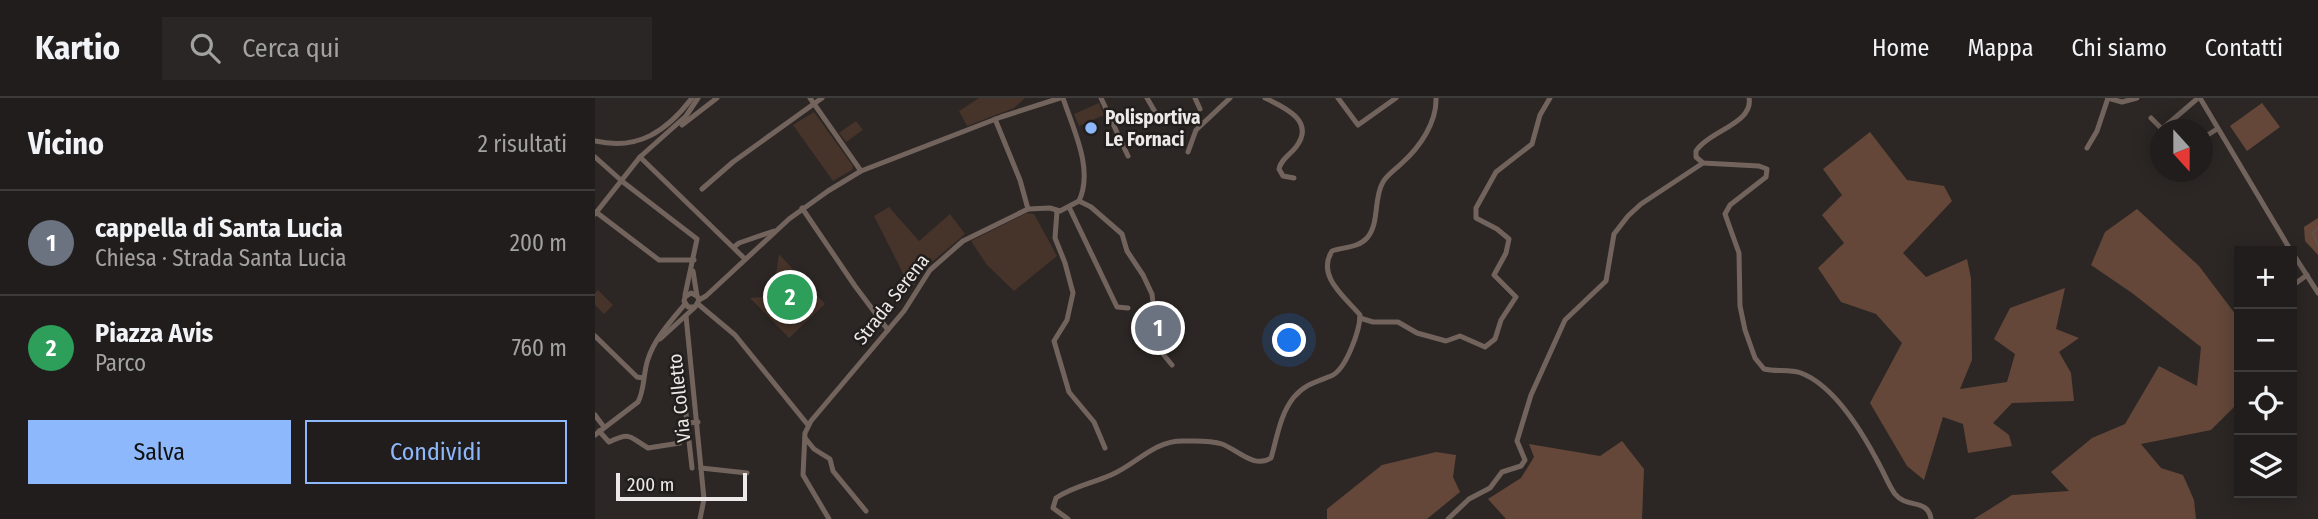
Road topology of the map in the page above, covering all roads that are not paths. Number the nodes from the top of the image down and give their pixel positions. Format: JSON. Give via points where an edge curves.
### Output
{"nodes":[{"id":1,"x":692,"y":98,"type":"edge"},
{"id":2,"x":698,"y":98,"type":"edge"},
{"id":3,"x":717,"y":98,"type":"edge"},
{"id":4,"x":822,"y":98,"type":"edge"},
{"id":5,"x":1062,"y":98,"type":"edge"},
{"id":6,"x":1101,"y":98,"type":"edge"},
{"id":7,"x":1146,"y":98,"type":"edge"},
{"id":8,"x":1195,"y":98,"type":"edge"},
{"id":9,"x":1230,"y":98,"type":"edge"},
{"id":10,"x":1265,"y":98,"type":"edge"},
{"id":11,"x":1338,"y":98,"type":"edge"},
{"id":12,"x":1396,"y":98,"type":"edge"},
{"id":13,"x":1436,"y":98,"type":"edge"},
{"id":14,"x":1550,"y":98,"type":"edge"},
{"id":15,"x":1749,"y":98,"type":"edge"},
{"id":16,"x":2108,"y":98,"type":"edge"},
{"id":17,"x":2137,"y":98,"type":"edge"},
{"id":18,"x":2199,"y":98,"type":"edge"},
{"id":19,"x":1030,"y":100,"type":"edge"},
{"id":20,"x":812,"y":101,"type":"edge"},
{"id":21,"x":686,"y":105,"type":"junction"},
{"id":22,"x":1038,"y":105,"type":"junction"},
{"id":23,"x":1200,"y":109,"type":"dead end"},
{"id":24,"x":1021,"y":110,"type":"junction"},
{"id":25,"x":1158,"y":117,"type":"dead end"},
{"id":26,"x":2151,"y":118,"type":"dead end"},
{"id":27,"x":995,"y":120,"type":"junction"},
{"id":28,"x":2217,"y":129,"type":"junction"},
{"id":29,"x":2213,"y":132,"type":"edge"},
{"id":30,"x":595,"y":141,"type":"edge"},
{"id":31,"x":659,"y":141,"type":"junction"},
{"id":32,"x":2088,"y":148,"type":"dead end"},
{"id":33,"x":1188,"y":152,"type":"dead end"},
{"id":34,"x":1128,"y":156,"type":"dead end"},
{"id":35,"x":595,"y":157,"type":"edge"},
{"id":36,"x":640,"y":157,"type":"junction"},
{"id":37,"x":1703,"y":163,"type":"junction"},
{"id":38,"x":861,"y":172,"type":"junction"},
{"id":39,"x":1294,"y":178,"type":"dead end"},
{"id":40,"x":623,"y":182,"type":"junction"},
{"id":41,"x":702,"y":189,"type":"dead end"},
{"id":42,"x":1079,"y":201,"type":"junction"},
{"id":43,"x":1069,"y":207,"type":"junction"},
{"id":44,"x":802,"y":208,"type":"junction"},
{"id":45,"x":1028,"y":209,"type":"junction"},
{"id":46,"x":1057,"y":211,"type":"junction"},
{"id":47,"x":596,"y":213,"type":"edge"},
{"id":48,"x":774,"y":231,"type":"junction"},
{"id":49,"x":2288,"y":246,"type":"edge"},
{"id":50,"x":734,"y":247,"type":"junction"},
{"id":51,"x":745,"y":259,"type":"junction"},
{"id":52,"x":694,"y":260,"type":"junction"},
{"id":53,"x":2297,"y":260,"type":"edge"},
{"id":54,"x":692,"y":269,"type":"junction"},
{"id":55,"x":2307,"y":275,"type":"junction"},
{"id":56,"x":2297,"y":282,"type":"edge"},
{"id":57,"x":2318,"y":292,"type":"edge"},
{"id":58,"x":685,"y":301,"type":"junction"},
{"id":59,"x":697,"y":302,"type":"junction"},
{"id":60,"x":1128,"y":307,"type":"dead end"},
{"id":61,"x":685,"y":316,"type":"junction"},
{"id":62,"x":1360,"y":318,"type":"junction"},
{"id":63,"x":888,"y":330,"type":"junction"},
{"id":64,"x":595,"y":336,"type":"edge"},
{"id":65,"x":655,"y":343,"type":"junction"},
{"id":66,"x":1173,"y":365,"type":"dead end"},
{"id":67,"x":643,"y":378,"type":"junction"},
{"id":68,"x":685,"y":405,"type":"dead end"},
{"id":69,"x":595,"y":415,"type":"edge"},
{"id":70,"x":698,"y":422,"type":"junction"},
{"id":71,"x":687,"y":423,"type":"junction"},
{"id":72,"x":808,"y":425,"type":"junction"},
{"id":73,"x":600,"y":431,"type":"edge"},
{"id":74,"x":805,"y":438,"type":"junction"},
{"id":75,"x":1105,"y":448,"type":"dead end"},
{"id":76,"x":692,"y":468,"type":"dead end"},
{"id":77,"x":701,"y":468,"type":"junction"},
{"id":78,"x":747,"y":473,"type":"dead end"},
{"id":79,"x":866,"y":511,"type":"dead end"},
{"id":80,"x":700,"y":519,"type":"edge"},
{"id":81,"x":829,"y":519,"type":"edge"},
{"id":82,"x":1068,"y":519,"type":"edge"},
{"id":83,"x":1448,"y":519,"type":"edge"},
{"id":84,"x":1931,"y":519,"type":"edge"}],
"edges":[{"from":1,"to":21,"type":"street"},
{"from":2,"to":21,"type":"street"},
{"from":2,"to":31,"type":"street"},
{"from":3,"to":31,"type":"street"},
{"from":4,"to":20,"type":"street"},
{"from":5,"to":22,"type":"street"},
{"from":5,"to":42,"type":"street","via":[[1084,167]]},
{"from":6,"to":34,"type":"street"},
{"from":7,"to":25,"type":"street"},
{"from":8,"to":23,"type":"street"},
{"from":9,"to":33,"type":"street","via":[[1196,130]]},
{"from":10,"to":39,"type":"street","via":[[1287,108],[1301,123],[1299,142],[1279,169],[1283,176]]},
{"from":11,"to":12,"type":"street","via":[[1358,125]]},
{"from":13,"to":62,"type":"street","via":[[1428,129],[1380,188],[1371,233],[1365,241],[1332,251],[1327,258],[1332,282]]},
{"from":14,"to":62,"type":"street","via":[[1532,144],[1496,173],[1474,213],[1510,239],[1494,275],[1516,297],[1495,339],[1486,347],[1460,337],[1446,341],[1398,322]]},
{"from":15,"to":37,"type":"street","via":[[1746,115],[1700,145],[1696,157]]},
{"from":16,"to":17,"type":"street","via":[[2122,102]]},
{"from":16,"to":32,"type":"street"},
{"from":18,"to":26,"type":"street","via":[[2162,129]]},
{"from":18,"to":28,"type":"street"},
{"from":19,"to":22,"type":"street"},
{"from":19,"to":24,"type":"street"},
{"from":20,"to":38,"type":"street"},
{"from":20,"to":41,"type":"street"},
{"from":21,"to":30,"type":"street","via":[[659,133],[616,143]]},
{"from":22,"to":24,"type":"street"},
{"from":24,"to":27,"type":"street"},
{"from":27,"to":38,"type":"street"},
{"from":27,"to":45,"type":"street"},
{"from":28,"to":29,"type":"street"},
{"from":28,"to":49,"type":"street"},
{"from":31,"to":36,"type":"street"},
{"from":35,"to":40,"type":"street"},
{"from":36,"to":40,"type":"street"},
{"from":36,"to":50,"type":"street"},
{"from":37,"to":83,"type":"street","via":[[1641,204],[1614,234],[1606,281],[1565,320],[1531,395],[1517,441],[1525,460],[1521,466],[1501,472],[1490,488],[1469,499]]},
{"from":37,"to":84,"type":"street","via":[[1767,169],[1766,177],[1725,214],[1738,248],[1740,306],[1755,358],[1764,369],[1792,371],[1821,385],[1863,435],[1894,493],[1904,502],[1924,505]]},
{"from":38,"to":44,"type":"street"},
{"from":40,"to":47,"type":"street"},
{"from":40,"to":52,"type":"street","via":[[696,237]]},
{"from":42,"to":43,"type":"street"},
{"from":42,"to":66,"type":"street","via":[[1122,234],[1152,294],[1159,348]]},
{"from":43,"to":46,"type":"street"},
{"from":43,"to":60,"type":"street","via":[[1117,307]]},
{"from":44,"to":48,"type":"street"},
{"from":44,"to":63,"type":"street"},
{"from":45,"to":46,"type":"street"},
{"from":45,"to":63,"type":"street","name":"Strada Serena","via":[[963,241],[930,271]]},
{"from":46,"to":75,"type":"street","via":[[1055,238],[1073,293],[1067,320],[1054,341],[1069,392],[1094,422]]},
{"from":47,"to":52,"type":"street","via":[[659,260]]},
{"from":48,"to":50,"type":"street"},
{"from":48,"to":51,"type":"street"},
{"from":50,"to":51,"type":"street"},
{"from":51,"to":59,"type":"street"},
{"from":52,"to":54,"type":"street"},
{"from":53,"to":55,"type":"street"},
{"from":54,"to":58,"type":"street"},
{"from":54,"to":59,"type":"street"},
{"from":55,"to":56,"type":"street"},
{"from":55,"to":57,"type":"street"},
{"from":58,"to":59,"type":"street"},
{"from":58,"to":59,"type":"street","via":[[691,293]]},
{"from":58,"to":65,"type":"street"},
{"from":59,"to":61,"type":"street"},
{"from":59,"to":72,"type":"street","via":[[735,335]]},
{"from":61,"to":65,"type":"street"},
{"from":61,"to":70,"type":"street","name":"Via Colletto"},
{"from":62,"to":82,"type":"street","via":[[1341,368],[1333,376],[1305,386],[1293,398],[1283,415],[1271,458],[1254,461],[1214,442],[1161,444],[1111,475],[1056,498],[1053,508]]},
{"from":63,"to":72,"type":"street","name":"Strada Serena"},
{"from":64,"to":67,"type":"street"},
{"from":65,"to":67,"type":"street"},
{"from":67,"to":73,"type":"street","via":[[638,402]]},
{"from":68,"to":71,"type":"street"},
{"from":69,"to":73,"type":"street"},
{"from":70,"to":71,"type":"street"},
{"from":70,"to":77,"type":"street","name":"Via Colletto"},
{"from":71,"to":73,"type":"street","via":[[679,426],[680,443],[675,446],[647,448],[630,435],[609,442]]},
{"from":71,"to":76,"type":"street"},
{"from":72,"to":74,"type":"street","name":"Strada Serena"},
{"from":74,"to":79,"type":"street","via":[[830,459],[833,471]]},
{"from":74,"to":81,"type":"street","name":"Strada Serena","via":[[803,475]]},
{"from":77,"to":78,"type":"street"},
{"from":77,"to":80,"type":"street","name":"Via Colletto","via":[[704,499]]}]}
